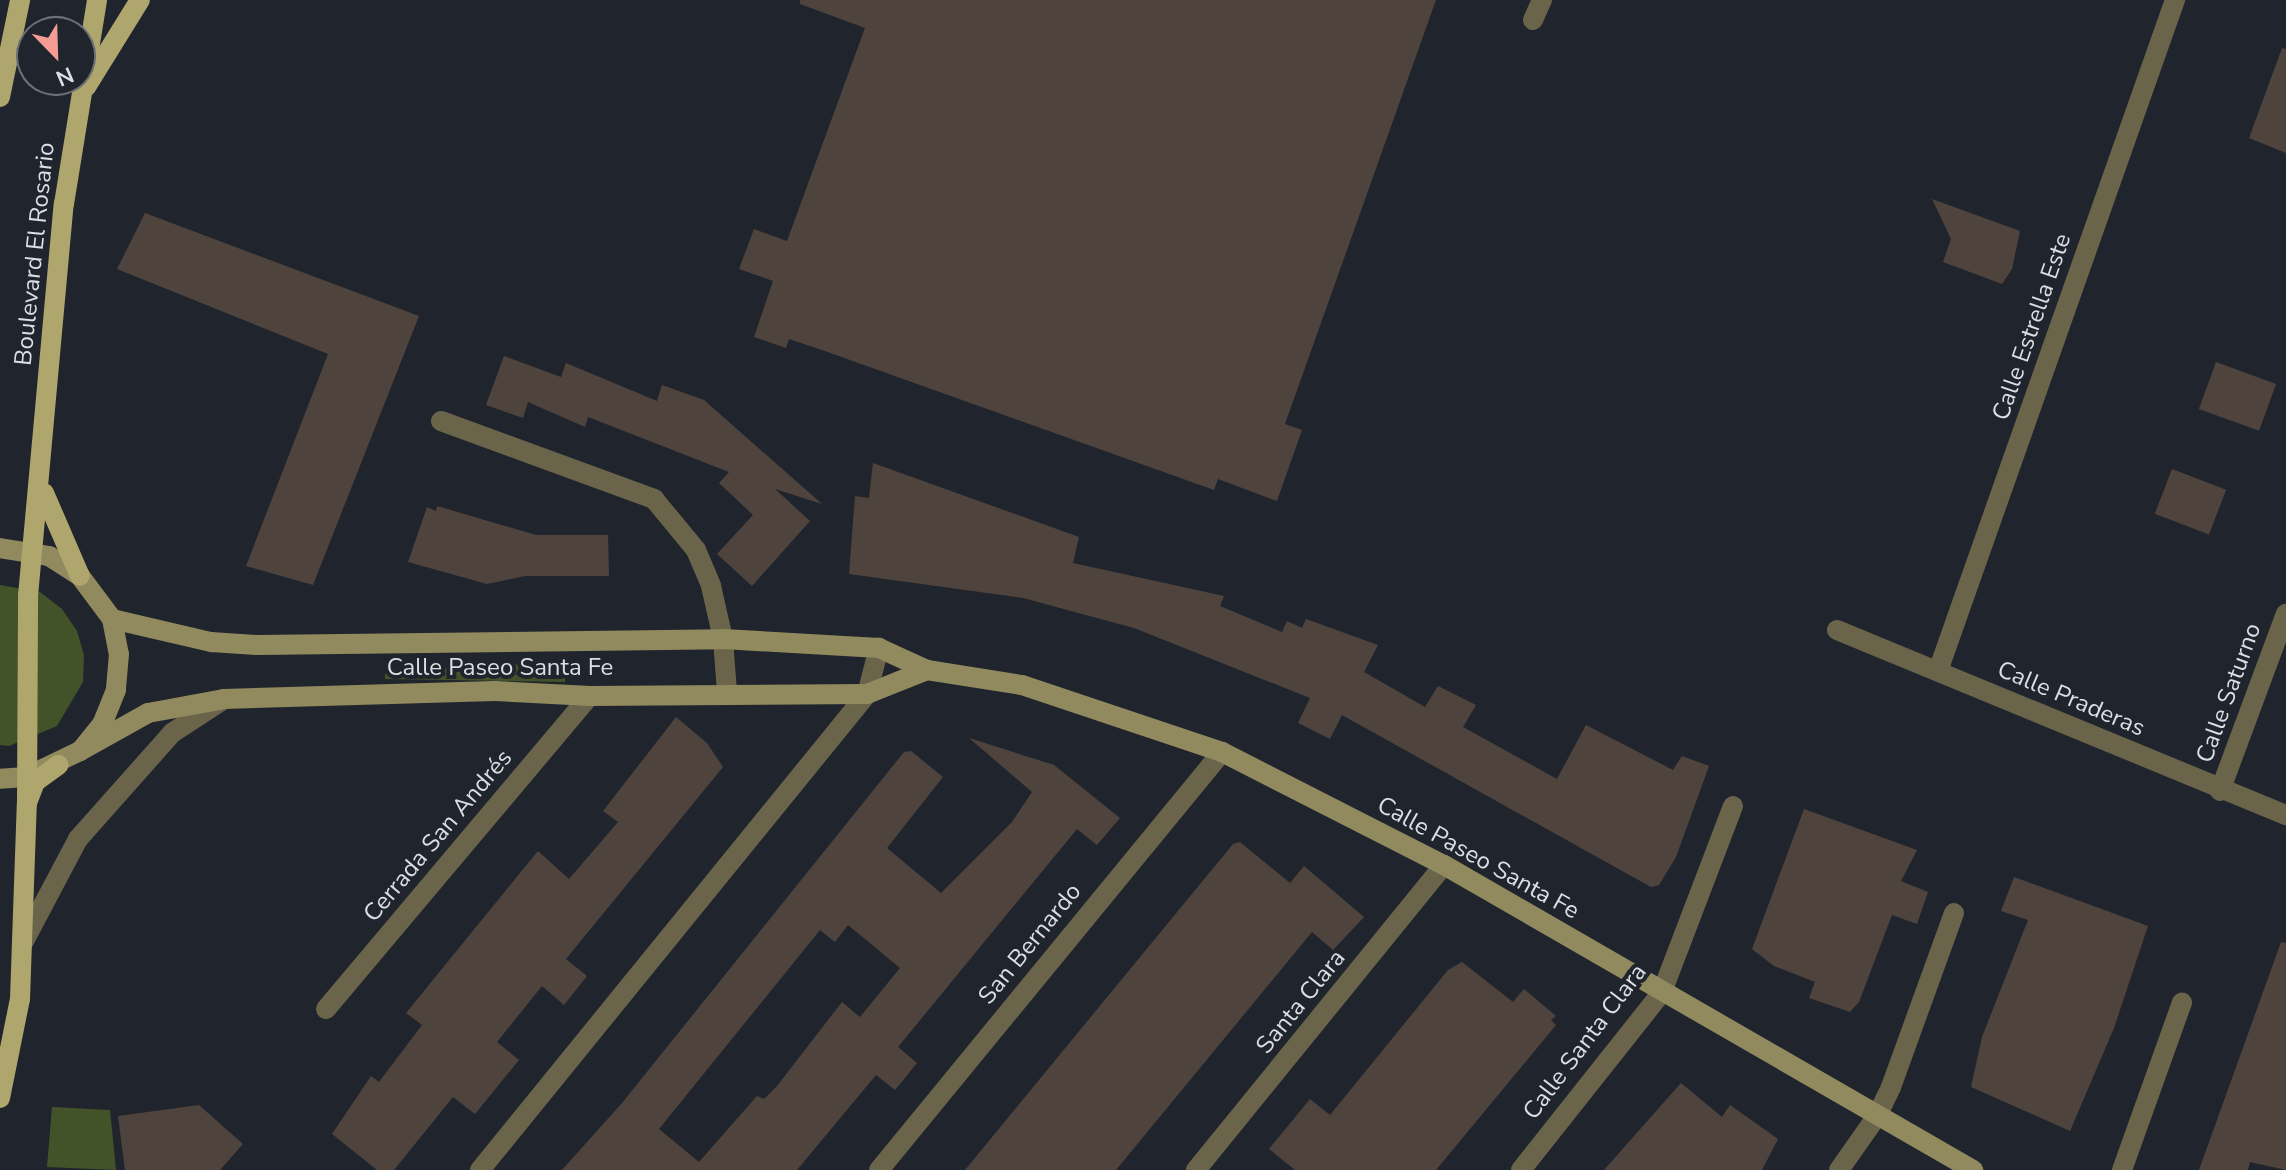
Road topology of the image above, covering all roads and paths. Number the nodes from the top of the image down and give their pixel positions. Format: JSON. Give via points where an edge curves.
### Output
{"nodes":[{"id":1,"x":20,"y":0,"type":"edge"},
{"id":2,"x":97,"y":0,"type":"edge"},
{"id":3,"x":140,"y":0,"type":"edge"},
{"id":4,"x":1542,"y":0,"type":"edge"},
{"id":5,"x":2175,"y":0,"type":"edge"},
{"id":6,"x":1533,"y":20,"type":"dead end"},
{"id":7,"x":0,"y":97,"type":"edge"},
{"id":8,"x":79,"y":97,"type":"junction"},
{"id":9,"x":441,"y":421,"type":"dead end"},
{"id":10,"x":40,"y":478,"type":"junction"},
{"id":11,"x":0,"y":548,"type":"edge"},
{"id":12,"x":34,"y":552,"type":"junction"},
{"id":13,"x":80,"y":576,"type":"junction"},
{"id":14,"x":2286,"y":614,"type":"edge"},
{"id":15,"x":112,"y":619,"type":"junction"},
{"id":16,"x":1837,"y":630,"type":"dead end"},
{"id":17,"x":723,"y":639,"type":"junction"},
{"id":18,"x":879,"y":648,"type":"junction"},
{"id":19,"x":927,"y":670,"type":"junction"},
{"id":20,"x":1938,"y":671,"type":"junction"},
{"id":21,"x":727,"y":692,"type":"junction"},
{"id":22,"x":867,"y":694,"type":"junction"},
{"id":23,"x":590,"y":696,"type":"junction"},
{"id":24,"x":224,"y":699,"type":"junction"},
{"id":25,"x":80,"y":751,"type":"junction"},
{"id":26,"x":1222,"y":752,"type":"junction"},
{"id":27,"x":58,"y":765,"type":"junction"},
{"id":28,"x":26,"y":777,"type":"junction"},
{"id":29,"x":0,"y":779,"type":"edge"},
{"id":30,"x":2220,"y":791,"type":"junction"},
{"id":31,"x":27,"y":803,"type":"junction"},
{"id":32,"x":1733,"y":806,"type":"dead end"},
{"id":33,"x":2286,"y":815,"type":"edge"},
{"id":34,"x":1444,"y":865,"type":"junction"},
{"id":35,"x":1954,"y":913,"type":"dead end"},
{"id":36,"x":24,"y":941,"type":"junction"},
{"id":37,"x":1662,"y":992,"type":"junction"},
{"id":38,"x":2182,"y":1002,"type":"dead end"},
{"id":39,"x":326,"y":1009,"type":"dead end"},
{"id":40,"x":0,"y":1098,"type":"edge"},
{"id":41,"x":1877,"y":1116,"type":"junction"},
{"id":42,"x":480,"y":1170,"type":"edge"},
{"id":43,"x":879,"y":1170,"type":"edge"},
{"id":44,"x":1196,"y":1170,"type":"edge"},
{"id":45,"x":1521,"y":1170,"type":"edge"},
{"id":46,"x":1839,"y":1170,"type":"edge"},
{"id":47,"x":1973,"y":1170,"type":"edge"},
{"id":48,"x":2122,"y":1170,"type":"edge"}],
"edges":[{"from":1,"to":7,"type":"main road"},
{"from":2,"to":8,"type":"main road","name":"Boulevard El Rosario"},
{"from":3,"to":8,"type":"main road"},
{"from":4,"to":6,"type":"street"},
{"from":5,"to":20,"type":"street","name":"Calle Estrella Este"},
{"from":8,"to":10,"type":"main road","name":"Boulevard El Rosario","via":[[64,204]]},
{"from":9,"to":17,"type":"street","via":[[654,499],[696,550]]},
{"from":10,"to":12,"type":"main road","name":"Boulevard El Rosario"},
{"from":10,"to":13,"type":"main road","via":[[54,525]]},
{"from":11,"to":12,"type":"street"},
{"from":12,"to":13,"type":"street"},
{"from":12,"to":28,"type":"main road","name":"Boulevard El Rosario","via":[[27,627]]},
{"from":13,"to":15,"type":"street"},
{"from":14,"to":30,"type":"street","name":"Calle Saturno"},
{"from":15,"to":17,"type":"street","name":"Calle Paseo Santa Fe","via":[[211,642],[257,645]]},
{"from":15,"to":25,"type":"street","via":[[119,654],[116,690],[103,723]]},
{"from":16,"to":20,"type":"street","name":"Calle Praderas"},
{"from":17,"to":18,"type":"street","name":"Calle Paseo Santa Fe"},
{"from":17,"to":21,"type":"street"},
{"from":18,"to":19,"type":"street","name":"Calle Paseo Santa Fe"},
{"from":18,"to":22,"type":"street"},
{"from":19,"to":22,"type":"street","name":"Calle Paseo Santa Fe"},
{"from":19,"to":26,"type":"street","name":"Calle Paseo Santa Fe","via":[[1022,685]]},
{"from":20,"to":30,"type":"street","name":"Calle Praderas"},
{"from":21,"to":22,"type":"street","name":"Calle Paseo Santa Fe"},
{"from":21,"to":23,"type":"street","name":"Calle Paseo Santa Fe"},
{"from":22,"to":42,"type":"street"},
{"from":23,"to":24,"type":"street","name":"Calle Paseo Santa Fe","via":[[495,691]]},
{"from":23,"to":39,"type":"street","name":"Cerrada San Andrés"},
{"from":24,"to":25,"type":"street","name":"Calle Paseo Santa Fe","via":[[159,709]]},
{"from":24,"to":36,"type":"street","via":[[172,733],[78,839]]},
{"from":25,"to":27,"type":"street","name":"Calle Paseo Santa Fe"},
{"from":26,"to":34,"type":"street","name":"Calle Paseo Santa Fe"},
{"from":26,"to":43,"type":"street","name":"San Bernardo"},
{"from":27,"to":28,"type":"street","name":"Calle Paseo Santa Fe"},
{"from":27,"to":31,"type":"main road","via":[[35,782]]},
{"from":28,"to":29,"type":"street","name":"Calle Paseo Santa Fe"},
{"from":28,"to":31,"type":"main road","name":"Boulevard El Rosario"},
{"from":30,"to":33,"type":"street","name":"Calle Praderas"},
{"from":31,"to":36,"type":"main road","name":"Boulevard El Rosario"},
{"from":32,"to":37,"type":"street","name":"Calle Santa Clara"},
{"from":34,"to":37,"type":"street","name":"Calle Paseo Santa Fe"},
{"from":34,"to":44,"type":"street","name":"Santa Clara"},
{"from":35,"to":41,"type":"street","via":[[1903,1060]]},
{"from":36,"to":40,"type":"main road","via":[[20,999]]},
{"from":37,"to":41,"type":"street","name":"Calle Paseo Santa Fe"},
{"from":37,"to":45,"type":"street","name":"Calle Santa Clara"},
{"from":38,"to":48,"type":"street"},
{"from":41,"to":46,"type":"street"},
{"from":41,"to":47,"type":"street","name":"Calle Paseo Santa Fe"}]}
